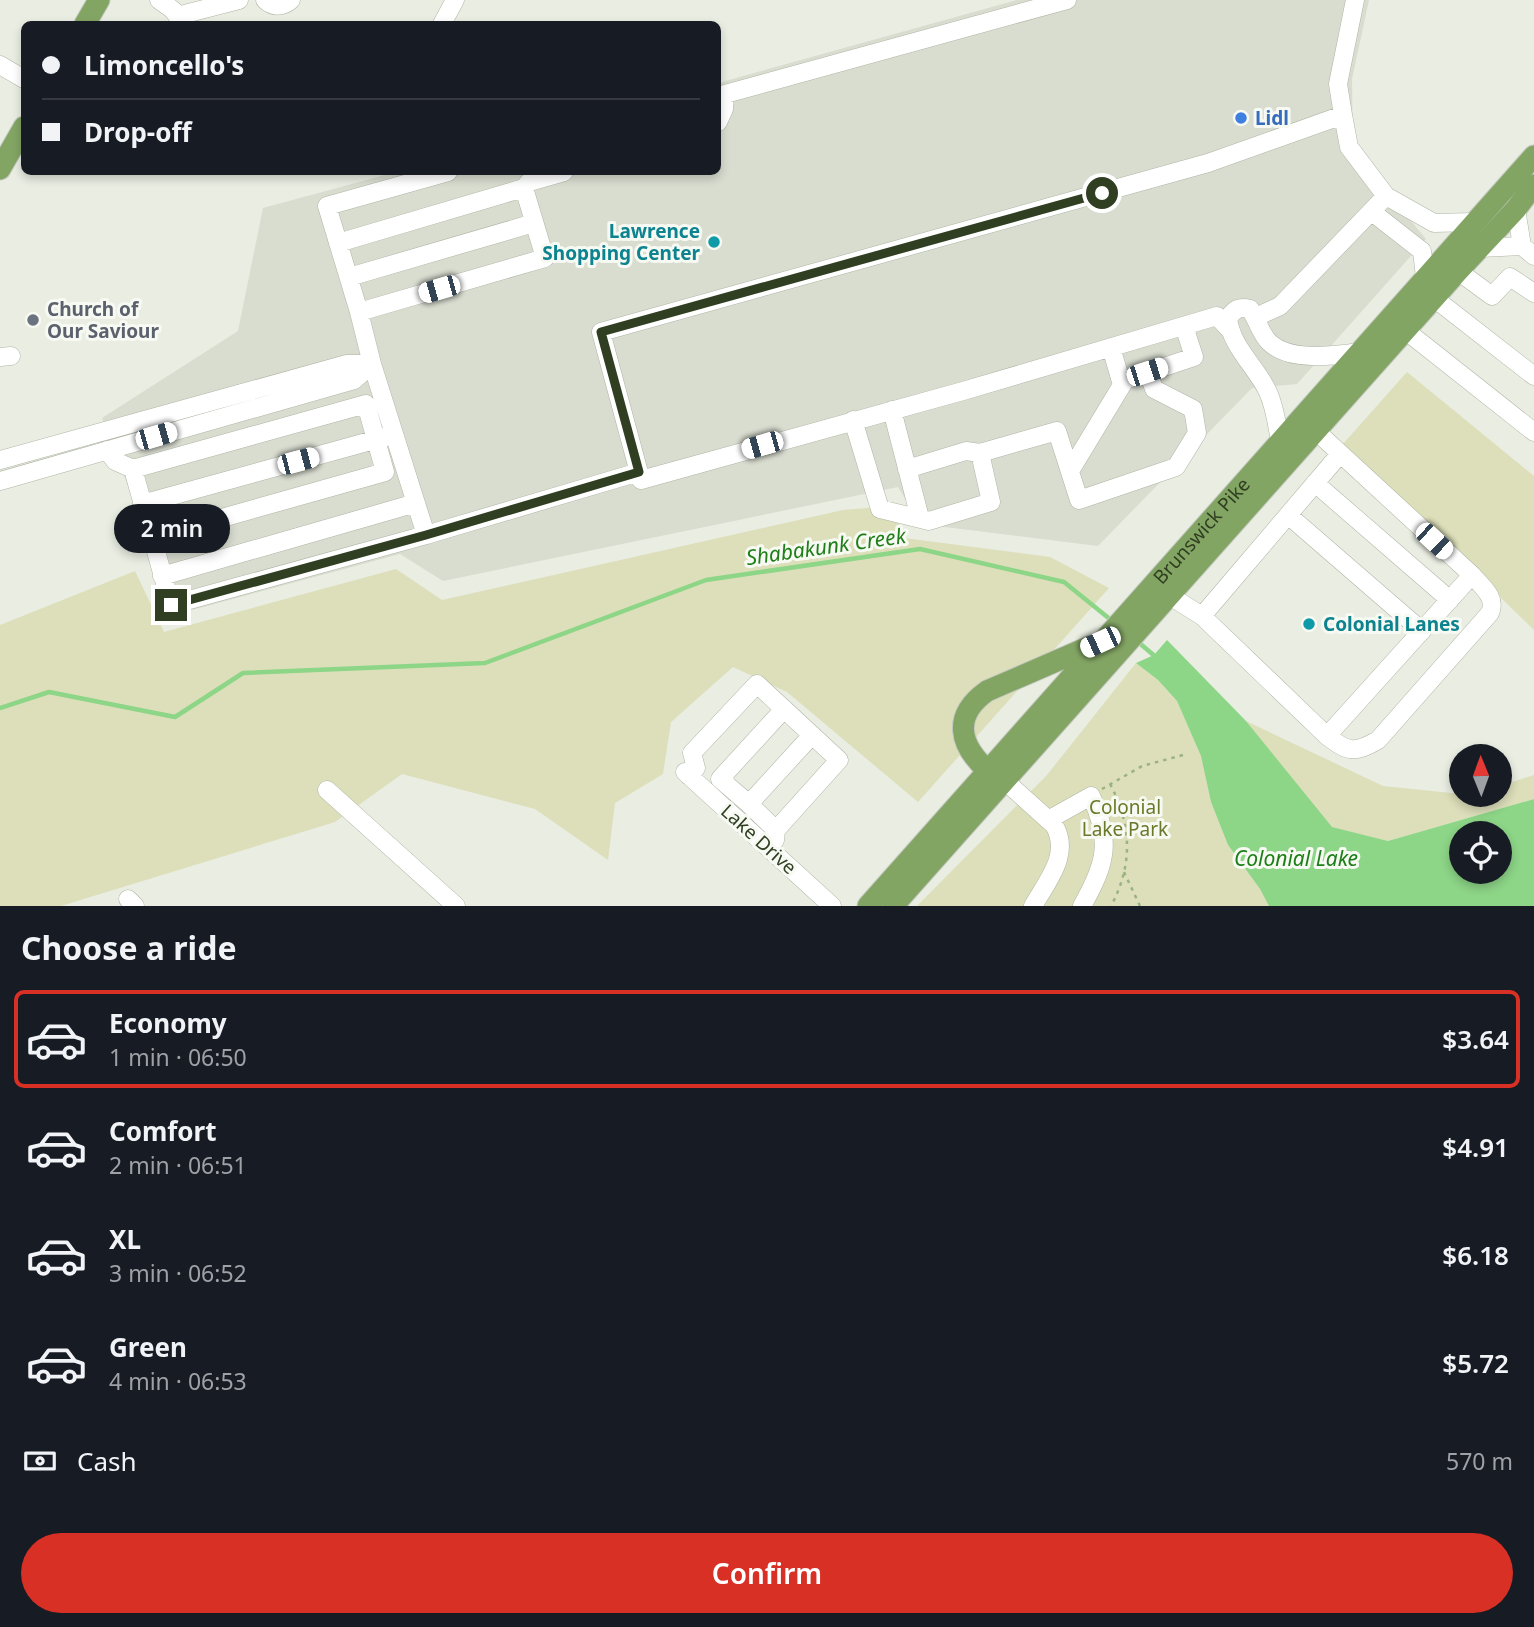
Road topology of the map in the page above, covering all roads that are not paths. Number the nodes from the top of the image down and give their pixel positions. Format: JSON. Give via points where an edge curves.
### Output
{"nodes":[{"id":1,"x":99,"y":0,"type":"edge"},
{"id":2,"x":159,"y":0,"type":"edge"},
{"id":3,"x":239,"y":0,"type":"edge"},
{"id":4,"x":265,"y":0,"type":"edge"},
{"id":5,"x":291,"y":0,"type":"edge"},
{"id":6,"x":455,"y":0,"type":"edge"},
{"id":7,"x":1067,"y":0,"type":"edge"},
{"id":8,"x":1355,"y":0,"type":"edge"},
{"id":9,"x":180,"y":20,"type":"edge"},
{"id":10,"x":87,"y":21,"type":"edge"},
{"id":11,"x":444,"y":21,"type":"edge"},
{"id":12,"x":0,"y":65,"type":"edge"},
{"id":13,"x":21,"y":77,"type":"edge"},
{"id":14,"x":721,"y":95,"type":"edge"},
{"id":15,"x":1343,"y":115,"type":"junction"},
{"id":16,"x":721,"y":116,"type":"edge"},
{"id":17,"x":21,"y":132,"type":"edge"},
{"id":18,"x":1534,"y":156,"type":"edge"},
{"id":19,"x":0,"y":169,"type":"edge"},
{"id":20,"x":436,"y":175,"type":"edge"},
{"id":21,"x":553,"y":175,"type":"edge"},
{"id":22,"x":1534,"y":186,"type":"edge"},
{"id":23,"x":524,"y":188,"type":"junction"},
{"id":24,"x":1387,"y":196,"type":"junction"},
{"id":25,"x":1516,"y":209,"type":"junction"},
{"id":26,"x":1372,"y":212,"type":"junction"},
{"id":27,"x":1473,"y":222,"type":"junction"},
{"id":28,"x":534,"y":223,"type":"junction"},
{"id":29,"x":338,"y":243,"type":"junction"},
{"id":30,"x":1480,"y":248,"type":"junction"},
{"id":31,"x":1528,"y":251,"type":"edge"},
{"id":32,"x":1458,"y":271,"type":"junction"},
{"id":33,"x":349,"y":277,"type":"junction"},
{"id":34,"x":1425,"y":277,"type":"junction"},
{"id":35,"x":1534,"y":293,"type":"edge"},
{"id":36,"x":1434,"y":298,"type":"junction"},
{"id":37,"x":359,"y":312,"type":"junction"},
{"id":38,"x":1256,"y":317,"type":"junction"},
{"id":39,"x":1184,"y":326,"type":"junction"},
{"id":40,"x":1405,"y":330,"type":"junction"},
{"id":41,"x":1231,"y":331,"type":"junction"},
{"id":42,"x":1111,"y":347,"type":"junction"},
{"id":43,"x":1359,"y":352,"type":"junction"},
{"id":44,"x":372,"y":364,"type":"junction"},
{"id":45,"x":1147,"y":372,"type":"junction"},
{"id":46,"x":1534,"y":376,"type":"edge"},
{"id":47,"x":1122,"y":385,"type":"junction"},
{"id":48,"x":891,"y":410,"type":"junction"},
{"id":49,"x":853,"y":420,"type":"junction"},
{"id":50,"x":1316,"y":431,"type":"junction"},
{"id":51,"x":1534,"y":432,"type":"edge"},
{"id":52,"x":394,"y":435,"type":"junction"},
{"id":53,"x":376,"y":440,"type":"junction"},
{"id":54,"x":1280,"y":441,"type":"junction"},
{"id":55,"x":107,"y":450,"type":"junction"},
{"id":56,"x":980,"y":453,"type":"junction"},
{"id":57,"x":1340,"y":454,"type":"junction"},
{"id":58,"x":0,"y":460,"type":"edge"},
{"id":59,"x":133,"y":469,"type":"junction"},
{"id":60,"x":907,"y":469,"type":"junction"},
{"id":61,"x":1070,"y":471,"type":"junction"},
{"id":62,"x":639,"y":472,"type":"junction"},
{"id":63,"x":0,"y":481,"type":"edge"},
{"id":64,"x":1315,"y":483,"type":"junction"},
{"id":65,"x":416,"y":503,"type":"junction"},
{"id":66,"x":142,"y":504,"type":"junction"},
{"id":67,"x":1288,"y":515,"type":"junction"},
{"id":68,"x":920,"y":519,"type":"junction"},
{"id":69,"x":426,"y":535,"type":"junction"},
{"id":70,"x":151,"y":538,"type":"junction"},
{"id":71,"x":1472,"y":575,"type":"junction"},
{"id":72,"x":162,"y":576,"type":"junction"},
{"id":73,"x":1450,"y":600,"type":"junction"},
{"id":74,"x":1154,"y":603,"type":"junction"},
{"id":75,"x":1202,"y":616,"type":"junction"},
{"id":76,"x":1422,"y":631,"type":"junction"},
{"id":77,"x":1111,"y":641,"type":"junction"},
{"id":78,"x":784,"y":709,"type":"junction"},
{"id":79,"x":812,"y":735,"type":"junction"},
{"id":80,"x":1327,"y":736,"type":"junction"},
{"id":81,"x":692,"y":753,"type":"junction"},
{"id":82,"x":997,"y":776,"type":"junction"},
{"id":83,"x":720,"y":779,"type":"junction"},
{"id":84,"x":327,"y":790,"type":"dead end"},
{"id":85,"x":749,"y":804,"type":"junction"},
{"id":86,"x":1048,"y":820,"type":"junction"},
{"id":87,"x":776,"y":830,"type":"junction"},
{"id":88,"x":768,"y":847,"type":"junction"},
{"id":89,"x":456,"y":906,"type":"edge"},
{"id":90,"x":832,"y":906,"type":"edge"},
{"id":91,"x":868,"y":906,"type":"edge"},
{"id":92,"x":893,"y":906,"type":"edge"},
{"id":93,"x":1033,"y":906,"type":"edge"},
{"id":94,"x":1082,"y":906,"type":"edge"}],
"edges":[{"from":1,"to":10,"type":"main road"},
{"from":2,"to":9,"type":"street"},
{"from":3,"to":9,"type":"street"},
{"from":4,"to":5,"type":"street","via":[[274,6]]},
{"from":6,"to":11,"type":"street"},
{"from":7,"to":14,"type":"street"},
{"from":8,"to":15,"type":"street","via":[[1338,84]]},
{"from":12,"to":13,"type":"street"},
{"from":14,"to":16,"type":"street"},
{"from":15,"to":24,"type":"street","via":[[1349,147]]},
{"from":15,"to":62,"type":"street","via":[[1208,163],[601,332]]},
{"from":17,"to":19,"type":"main road"},
{"from":18,"to":27,"type":"main road","name":"Brunswick Pike"},
{"from":20,"to":29,"type":"street","via":[[327,206]]},
{"from":21,"to":23,"type":"street","via":[[528,182]]},
{"from":22,"to":25,"type":"main road","name":"Brunswick Pike"},
{"from":23,"to":28,"type":"street"},
{"from":23,"to":29,"type":"street"},
{"from":24,"to":26,"type":"street"},
{"from":24,"to":27,"type":"street","via":[[1434,223]]},
{"from":25,"to":30,"type":"main road","name":"Brunswick Pike"},
{"from":25,"to":31,"type":"street"},
{"from":26,"to":34,"type":"street","via":[[1422,251]]},
{"from":26,"to":38,"type":"street","via":[[1280,306]]},
{"from":27,"to":34,"type":"main road","name":"Brunswick Pike"},
{"from":28,"to":33,"type":"street"},
{"from":28,"to":37,"type":"street","via":[[545,258]]},
{"from":29,"to":33,"type":"street"},
{"from":30,"to":31,"type":"street"},
{"from":30,"to":32,"type":"main road","name":"Brunswick Pike"},
{"from":32,"to":35,"type":"street","via":[[1492,296],[1510,277]]},
{"from":32,"to":36,"type":"main road","name":"Brunswick Pike"},
{"from":33,"to":37,"type":"street"},
{"from":34,"to":43,"type":"main road","name":"Brunswick Pike"},
{"from":36,"to":40,"type":"main road","name":"Brunswick Pike"},
{"from":36,"to":46,"type":"street"},
{"from":37,"to":44,"type":"street"},
{"from":38,"to":41,"type":"street","via":[[1250,309],[1234,310],[1228,318]]},
{"from":38,"to":43,"type":"street","via":[[1266,340],[1280,350],[1333,356]]},
{"from":39,"to":41,"type":"street","via":[[1217,316]]},
{"from":39,"to":42,"type":"street"},
{"from":39,"to":45,"type":"street","via":[[1194,357]]},
{"from":40,"to":50,"type":"main road","name":"Brunswick Pike"},
{"from":40,"to":51,"type":"street"},
{"from":41,"to":54,"type":"street","via":[[1268,393]]},
{"from":42,"to":47,"type":"street"},
{"from":42,"to":48,"type":"street"},
{"from":43,"to":54,"type":"main road","name":"Brunswick Pike"},
{"from":44,"to":52,"type":"street"},
{"from":44,"to":55,"type":"street","via":[[354,380]]},
{"from":44,"to":58,"type":"street","via":[[347,364]]},
{"from":45,"to":47,"type":"street"},
{"from":45,"to":61,"type":"street","via":[[1154,389],[1193,409],[1197,433],[1184,458],[1176,467],[1079,500]]},
{"from":47,"to":61,"type":"street"},
{"from":48,"to":49,"type":"street"},
{"from":48,"to":60,"type":"street"},
{"from":49,"to":62,"type":"street","via":[[641,480]]},
{"from":49,"to":68,"type":"street","via":[[880,509]]},
{"from":50,"to":57,"type":"street"},
{"from":50,"to":74,"type":"main road","name":"Brunswick Pike"},
{"from":52,"to":53,"type":"street"},
{"from":52,"to":65,"type":"street"},
{"from":53,"to":59,"type":"street","via":[[366,404]]},
{"from":53,"to":66,"type":"street"},
{"from":53,"to":70,"type":"street","via":[[385,471]]},
{"from":54,"to":74,"type":"main road","name":"Brunswick Pike"},
{"from":55,"to":59,"type":"street","via":[[115,461]]},
{"from":55,"to":63,"type":"street"},
{"from":56,"to":60,"type":"street","via":[[966,451]]},
{"from":56,"to":61,"type":"street","via":[[1057,431]]},
{"from":56,"to":68,"type":"street","via":[[990,502]]},
{"from":57,"to":64,"type":"street"},
{"from":57,"to":71,"type":"street"},
{"from":59,"to":66,"type":"street"},
{"from":60,"to":68,"type":"street"},
{"from":62,"to":69,"type":"street"},
{"from":64,"to":67,"type":"street"},
{"from":64,"to":73,"type":"street"},
{"from":65,"to":69,"type":"street"},
{"from":65,"to":72,"type":"street"},
{"from":66,"to":70,"type":"street"},
{"from":67,"to":75,"type":"street"},
{"from":67,"to":76,"type":"street"},
{"from":69,"to":72,"type":"street","via":[[171,605]]},
{"from":70,"to":72,"type":"street"},
{"from":71,"to":73,"type":"street"},
{"from":71,"to":80,"type":"street","via":[[1492,598],[1490,613],[1378,740],[1364,748],[1344,749]]},
{"from":73,"to":76,"type":"street"},
{"from":74,"to":75,"type":"street"},
{"from":74,"to":77,"type":"main road","name":"Brunswick Pike"},
{"from":75,"to":80,"type":"street"},
{"from":76,"to":80,"type":"street"},
{"from":77,"to":82,"type":"main road","name":"Brunswick Pike"},
{"from":77,"to":82,"type":"main road","via":[[976,699],[964,721],[966,745],[973,757]]},
{"from":78,"to":79,"type":"street"},
{"from":78,"to":81,"type":"street","via":[[757,684]]},
{"from":78,"to":83,"type":"street"},
{"from":79,"to":85,"type":"street"},
{"from":79,"to":87,"type":"street","via":[[839,760]]},
{"from":81,"to":83,"type":"street"},
{"from":81,"to":88,"type":"street","name":"Lake Drive","via":[[696,768],[687,774]]},
{"from":82,"to":86,"type":"street"},
{"from":82,"to":91,"type":"main road","name":"Brunswick Pike"},
{"from":82,"to":92,"type":"main road","name":"Brunswick Pike"},
{"from":83,"to":85,"type":"street"},
{"from":84,"to":89,"type":"street"},
{"from":85,"to":87,"type":"street"},
{"from":86,"to":93,"type":"street","via":[[1059,834],[1061,855]]},
{"from":86,"to":94,"type":"street","via":[[1091,796],[1101,817],[1105,849]]},
{"from":87,"to":88,"type":"street"},
{"from":88,"to":90,"type":"street","name":"Lake Drive"}]}
